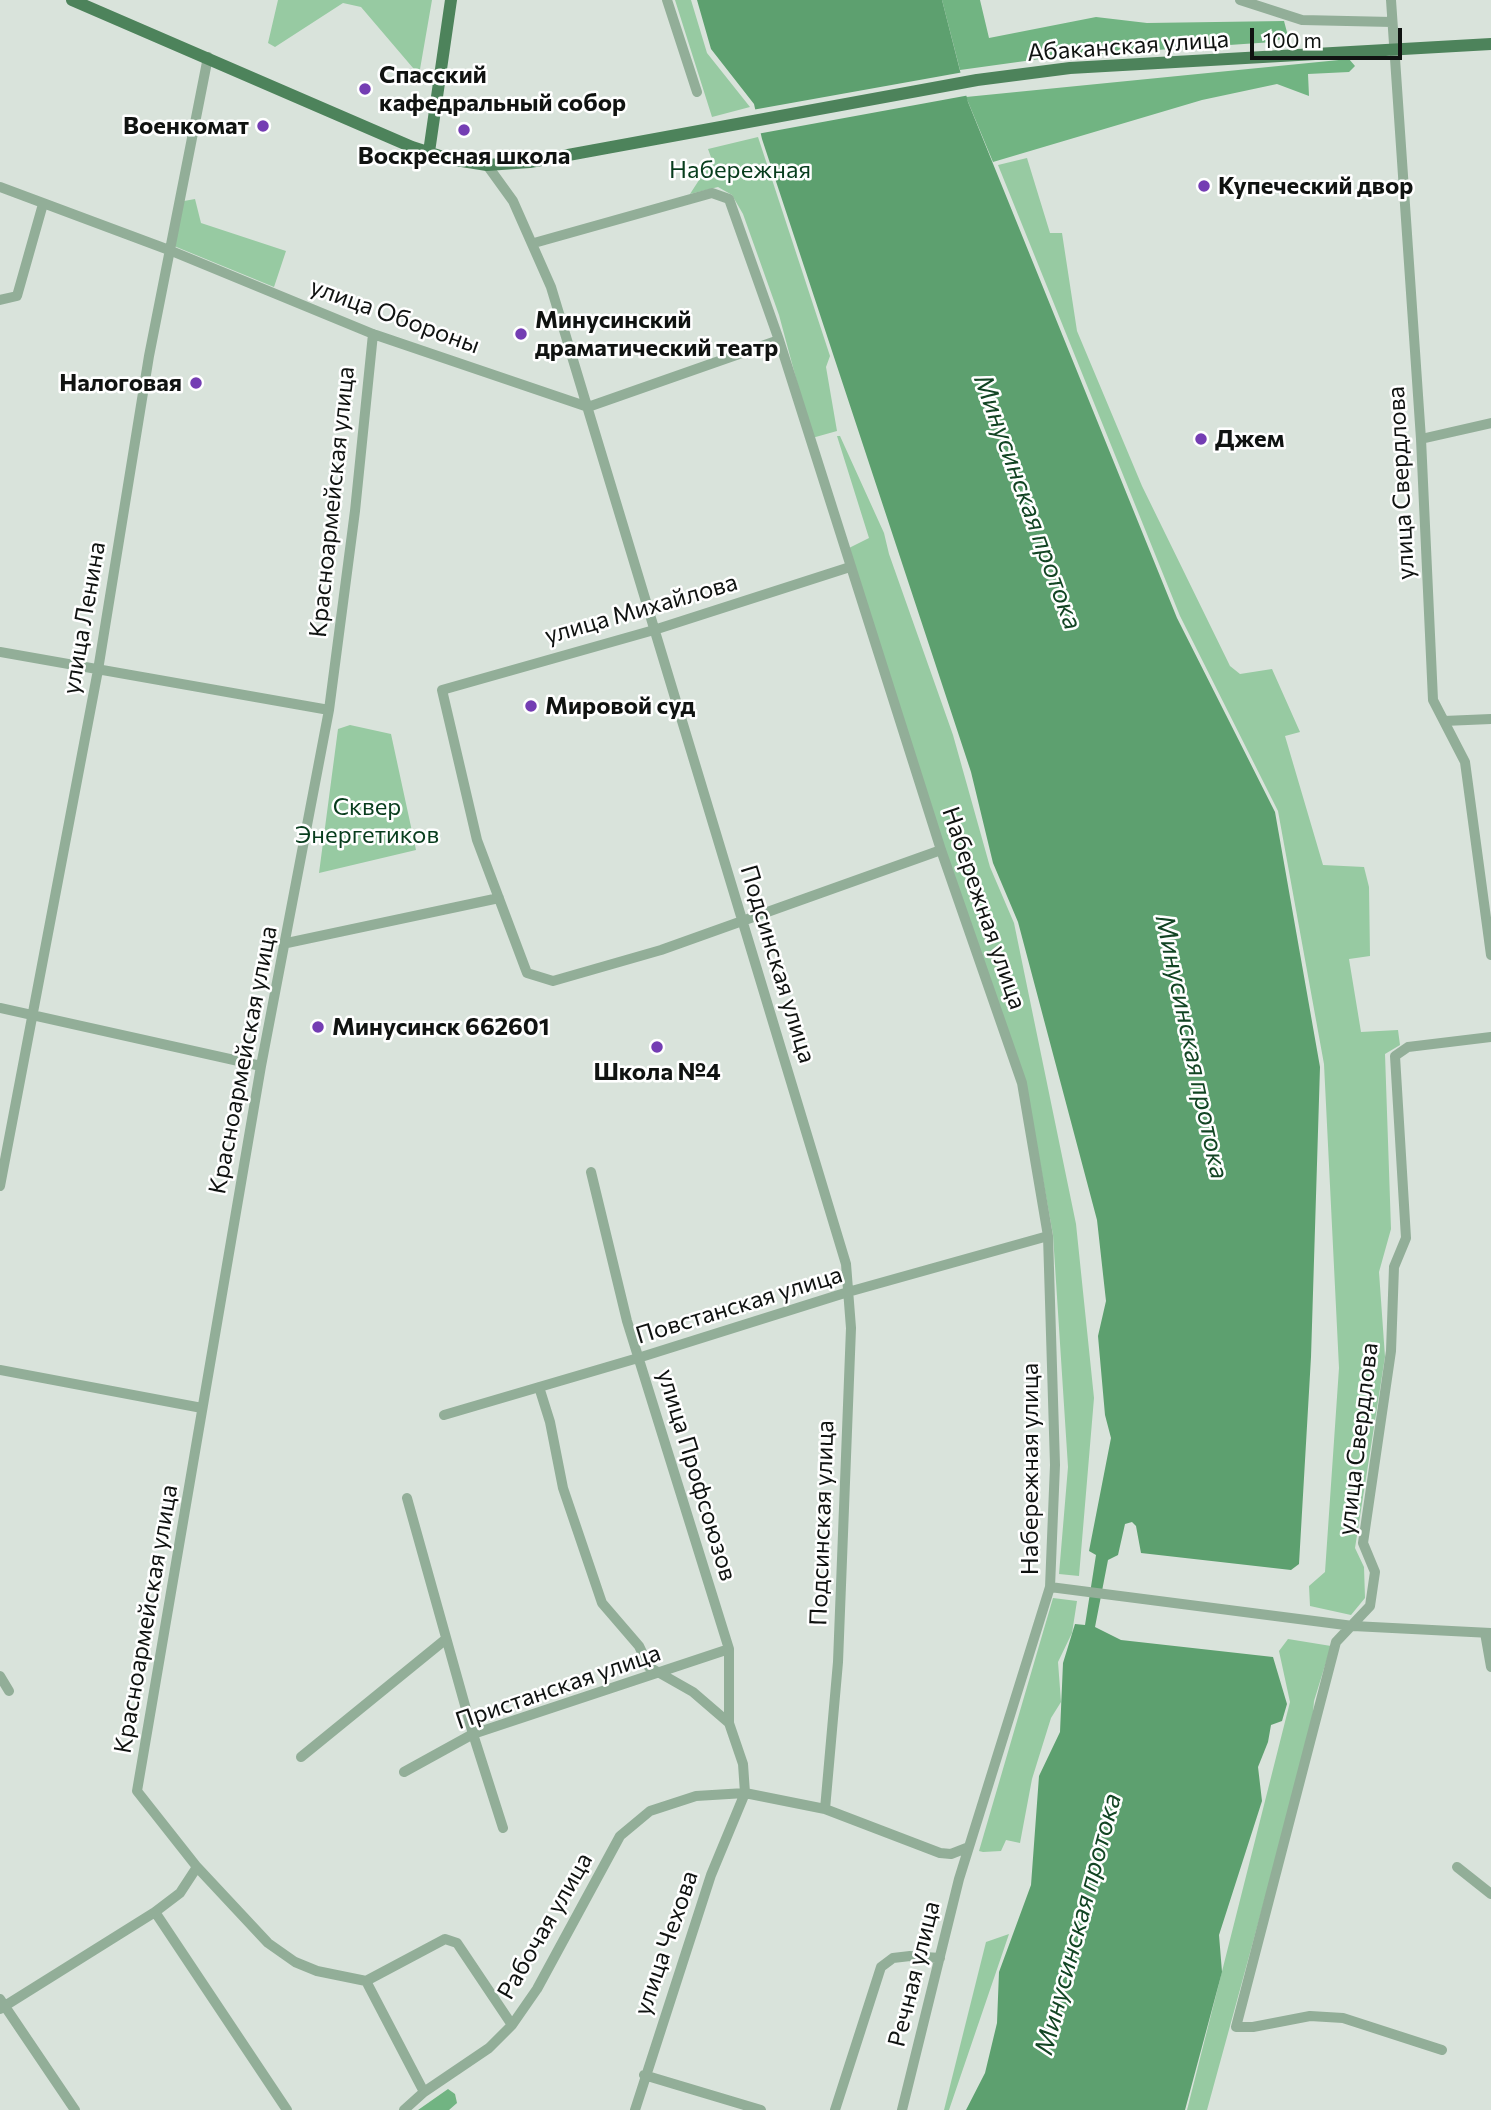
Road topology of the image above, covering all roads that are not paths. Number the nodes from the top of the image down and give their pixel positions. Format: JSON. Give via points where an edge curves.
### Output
{"nodes":[{"id":1,"x":72,"y":0,"type":"edge"},
{"id":2,"x":451,"y":0,"type":"edge"},
{"id":3,"x":667,"y":0,"type":"edge"},
{"id":4,"x":1240,"y":0,"type":"edge"},
{"id":5,"x":1391,"y":0,"type":"edge"},
{"id":6,"x":1262,"y":4,"type":"edge"},
{"id":7,"x":1392,"y":22,"type":"junction"},
{"id":8,"x":1491,"y":44,"type":"edge"},
{"id":9,"x":1393,"y":48,"type":"junction"},
{"id":10,"x":208,"y":57,"type":"junction"},
{"id":11,"x":697,"y":92,"type":"dead end"},
{"id":12,"x":429,"y":152,"type":"junction"},
{"id":13,"x":488,"y":165,"type":"junction"},
{"id":14,"x":0,"y":187,"type":"edge"},
{"id":15,"x":43,"y":204,"type":"junction"},
{"id":16,"x":534,"y":243,"type":"junction"},
{"id":17,"x":169,"y":250,"type":"junction"},
{"id":18,"x":0,"y":300,"type":"edge"},
{"id":19,"x":373,"y":334,"type":"junction"},
{"id":20,"x":779,"y":340,"type":"junction"},
{"id":21,"x":588,"y":407,"type":"junction"},
{"id":22,"x":1491,"y":423,"type":"edge"},
{"id":23,"x":1421,"y":439,"type":"junction"},
{"id":24,"x":850,"y":566,"type":"junction"},
{"id":25,"x":654,"y":630,"type":"junction"},
{"id":26,"x":0,"y":652,"type":"edge"},
{"id":27,"x":97,"y":670,"type":"junction"},
{"id":28,"x":329,"y":710,"type":"junction"},
{"id":29,"x":1491,"y":719,"type":"edge"},
{"id":30,"x":1444,"y":721,"type":"junction"},
{"id":31,"x":941,"y":850,"type":"junction"},
{"id":32,"x":499,"y":898,"type":"junction"},
{"id":33,"x":743,"y":921,"type":"junction"},
{"id":34,"x":287,"y":943,"type":"junction"},
{"id":35,"x":1491,"y":955,"type":"edge"},
{"id":36,"x":0,"y":1009,"type":"edge"},
{"id":37,"x":30,"y":1016,"type":"junction"},
{"id":38,"x":1491,"y":1037,"type":"edge"},
{"id":39,"x":261,"y":1066,"type":"junction"},
{"id":40,"x":591,"y":1172,"type":"dead end"},
{"id":41,"x":0,"y":1186,"type":"edge"},
{"id":42,"x":1048,"y":1236,"type":"junction"},
{"id":43,"x":848,"y":1292,"type":"junction"},
{"id":44,"x":638,"y":1359,"type":"junction"},
{"id":45,"x":0,"y":1370,"type":"edge"},
{"id":46,"x":539,"y":1387,"type":"junction"},
{"id":47,"x":202,"y":1408,"type":"junction"},
{"id":48,"x":443,"y":1415,"type":"dead end"},
{"id":49,"x":407,"y":1498,"type":"dead end"},
{"id":50,"x":1050,"y":1587,"type":"junction"},
{"id":51,"x":1353,"y":1626,"type":"junction"},
{"id":52,"x":1488,"y":1633,"type":"edge"},
{"id":53,"x":446,"y":1639,"type":"junction"},
{"id":54,"x":729,"y":1649,"type":"junction"},
{"id":55,"x":1491,"y":1667,"type":"edge"},
{"id":56,"x":0,"y":1675,"type":"edge"},
{"id":57,"x":660,"y":1675,"type":"junction"},
{"id":58,"x":9,"y":1691,"type":"dead end"},
{"id":59,"x":729,"y":1723,"type":"junction"},
{"id":60,"x":473,"y":1734,"type":"junction"},
{"id":61,"x":301,"y":1757,"type":"dead end"},
{"id":62,"x":404,"y":1772,"type":"dead end"},
{"id":63,"x":746,"y":1793,"type":"junction"},
{"id":64,"x":825,"y":1809,"type":"junction"},
{"id":65,"x":503,"y":1828,"type":"dead end"},
{"id":66,"x":969,"y":1847,"type":"junction"},
{"id":67,"x":197,"y":1867,"type":"junction"},
{"id":68,"x":1457,"y":1867,"type":"dead end"},
{"id":69,"x":1491,"y":1894,"type":"edge"},
{"id":70,"x":155,"y":1912,"type":"junction"},
{"id":71,"x":940,"y":1958,"type":"junction"},
{"id":72,"x":366,"y":1981,"type":"junction"},
{"id":73,"x":2,"y":2005,"type":"edge"},
{"id":74,"x":512,"y":2025,"type":"junction"},
{"id":75,"x":1442,"y":2049,"type":"dead end"},
{"id":76,"x":644,"y":2075,"type":"junction"},
{"id":77,"x":424,"y":2092,"type":"junction"},
{"id":78,"x":75,"y":2110,"type":"edge"},
{"id":79,"x":287,"y":2110,"type":"edge"},
{"id":80,"x":404,"y":2110,"type":"edge"},
{"id":81,"x":635,"y":2110,"type":"edge"},
{"id":82,"x":761,"y":2110,"type":"edge"},
{"id":83,"x":835,"y":2110,"type":"edge"},
{"id":84,"x":902,"y":2110,"type":"edge"}],
"edges":[{"from":1,"to":10,"type":"main road","name":"Абаканская улица"},
{"from":2,"to":12,"type":"main road"},
{"from":3,"to":11,"type":"street"},
{"from":4,"to":6,"type":"street","name":"Абаканская улица"},
{"from":5,"to":7,"type":"street","name":"улица Свердлова"},
{"from":6,"to":7,"type":"street","name":"Абаканская улица","via":[[1302,20]]},
{"from":7,"to":9,"type":"street","name":"улица Свердлова"},
{"from":8,"to":9,"type":"main road","name":"Абаканская улица"},
{"from":9,"to":13,"type":"main road","name":"Абаканская улица","via":[[1070,68],[977,80],[530,162]]},
{"from":9,"to":23,"type":"street","name":"улица Свердлова"},
{"from":10,"to":12,"type":"main road","name":"Абаканская улица"},
{"from":10,"to":17,"type":"street","name":"улица Ленина"},
{"from":12,"to":13,"type":"main road","name":"Абаканская улица"},
{"from":13,"to":16,"type":"street","name":"Подсинская улица"},
{"from":14,"to":15,"type":"street","name":"улица Обороны"},
{"from":15,"to":17,"type":"street","name":"улица Обороны"},
{"from":15,"to":18,"type":"street","via":[[18,296]]},
{"from":16,"to":20,"type":"street","name":"Набережная улица","via":[[721,193],[735,211]]},
{"from":16,"to":21,"type":"street","name":"Подсинская улица"},
{"from":17,"to":19,"type":"street","name":"улица Обороны"},
{"from":17,"to":27,"type":"street","name":"улица Ленина"},
{"from":19,"to":21,"type":"street","name":"улица Обороны"},
{"from":19,"to":28,"type":"street","name":"Красноармейская улица"},
{"from":20,"to":21,"type":"street"},
{"from":20,"to":24,"type":"street","name":"Набережная улица"},
{"from":21,"to":25,"type":"street","name":"Подсинская улица"},
{"from":22,"to":23,"type":"street"},
{"from":23,"to":30,"type":"street","name":"улица Свердлова","via":[[1433,700]]},
{"from":24,"to":25,"type":"street","name":"улица Михайлова"},
{"from":24,"to":31,"type":"street","name":"Набережная улица"},
{"from":25,"to":32,"type":"street","name":"улица Михайлова","via":[[442,690],[477,840]]},
{"from":25,"to":33,"type":"street","name":"Подсинская улица"},
{"from":26,"to":27,"type":"street"},
{"from":27,"to":28,"type":"street"},
{"from":27,"to":37,"type":"street","name":"улица Ленина"},
{"from":28,"to":34,"type":"street","name":"Красноармейская улица"},
{"from":29,"to":30,"type":"street"},
{"from":30,"to":35,"type":"street","name":"улица Свердлова","via":[[1465,762]]},
{"from":31,"to":33,"type":"street"},
{"from":31,"to":42,"type":"street","name":"Набережная улица","via":[[1022,1083]]},
{"from":32,"to":33,"type":"street","via":[[527,974],[553,981]]},
{"from":32,"to":34,"type":"street"},
{"from":33,"to":43,"type":"street","name":"Подсинская улица","via":[[846,1264]]},
{"from":34,"to":39,"type":"street","name":"Красноармейская улица"},
{"from":36,"to":37,"type":"street"},
{"from":37,"to":39,"type":"street"},
{"from":37,"to":41,"type":"street","name":"улица Ленина"},
{"from":38,"to":51,"type":"street","name":"улица Свердлова","via":[[1408,1047],[1395,1056],[1406,1238],[1394,1267],[1391,1351],[1363,1543],[1375,1572],[1370,1606]]},
{"from":39,"to":47,"type":"street","name":"Красноармейская улица"},
{"from":40,"to":44,"type":"street","name":"улица Профсоюзов"},
{"from":42,"to":43,"type":"street","name":"Повстанская улица"},
{"from":42,"to":50,"type":"street","name":"Набережная улица","via":[[1055,1465]]},
{"from":43,"to":44,"type":"street","name":"Повстанская улица"},
{"from":43,"to":64,"type":"street","name":"Подсинская улица","via":[[851,1328],[838,1662]]},
{"from":44,"to":46,"type":"street","name":"Повстанская улица"},
{"from":44,"to":54,"type":"street","name":"улица Профсоюзов"},
{"from":45,"to":47,"type":"street"},
{"from":46,"to":48,"type":"street","name":"Повстанская улица"},
{"from":46,"to":57,"type":"street","via":[[563,1489],[602,1603],[639,1646],[649,1667]]},
{"from":47,"to":67,"type":"street","name":"Красноармейская улица","via":[[137,1791]]},
{"from":49,"to":53,"type":"street"},
{"from":50,"to":51,"type":"street"},
{"from":50,"to":66,"type":"street","name":"Набережная улица"},
{"from":51,"to":52,"type":"street"},
{"from":51,"to":75,"type":"street","name":"улица Свердлова","via":[[1336,1642],[1236,2027],[1310,2016],[1343,2018]]},
{"from":52,"to":55,"type":"street"},
{"from":53,"to":60,"type":"street"},
{"from":53,"to":61,"type":"street"},
{"from":54,"to":57,"type":"street","name":"Пристанская улица"},
{"from":54,"to":59,"type":"street","name":"улица Профсоюзов"},
{"from":56,"to":58,"type":"street"},
{"from":57,"to":59,"type":"street","via":[[693,1692]]},
{"from":57,"to":60,"type":"street","name":"Пристанская улица"},
{"from":59,"to":63,"type":"street","name":"улица Профсоюзов","via":[[743,1764]]},
{"from":60,"to":62,"type":"street","name":"Пристанская улица"},
{"from":60,"to":65,"type":"street"},
{"from":63,"to":64,"type":"street"},
{"from":63,"to":74,"type":"street","name":"Рабочая улица","via":[[696,1796],[673,1803],[650,1811],[620,1836],[537,1989]]},
{"from":63,"to":76,"type":"street","name":"улица Чехова","via":[[711,1875]]},
{"from":64,"to":66,"type":"street","via":[[940,1853]]},
{"from":66,"to":71,"type":"street","name":"Речная улица"},
{"from":67,"to":70,"type":"street","via":[[180,1893]]},
{"from":67,"to":72,"type":"street","via":[[279,1952],[317,1971]]},
{"from":68,"to":69,"type":"street"},
{"from":70,"to":73,"type":"street"},
{"from":70,"to":79,"type":"street"},
{"from":71,"to":83,"type":"street","via":[[892,1958],[881,1967]]},
{"from":71,"to":84,"type":"street","name":"Речная улица"},
{"from":72,"to":74,"type":"street","via":[[445,1939],[457,1944]]},
{"from":72,"to":77,"type":"street"},
{"from":73,"to":78,"type":"street"},
{"from":74,"to":77,"type":"street","name":"Рабочая улица","via":[[489,2048]]},
{"from":76,"to":81,"type":"street","name":"улица Чехова"},
{"from":76,"to":82,"type":"street"},
{"from":77,"to":80,"type":"street","name":"Рабочая улица"}]}
